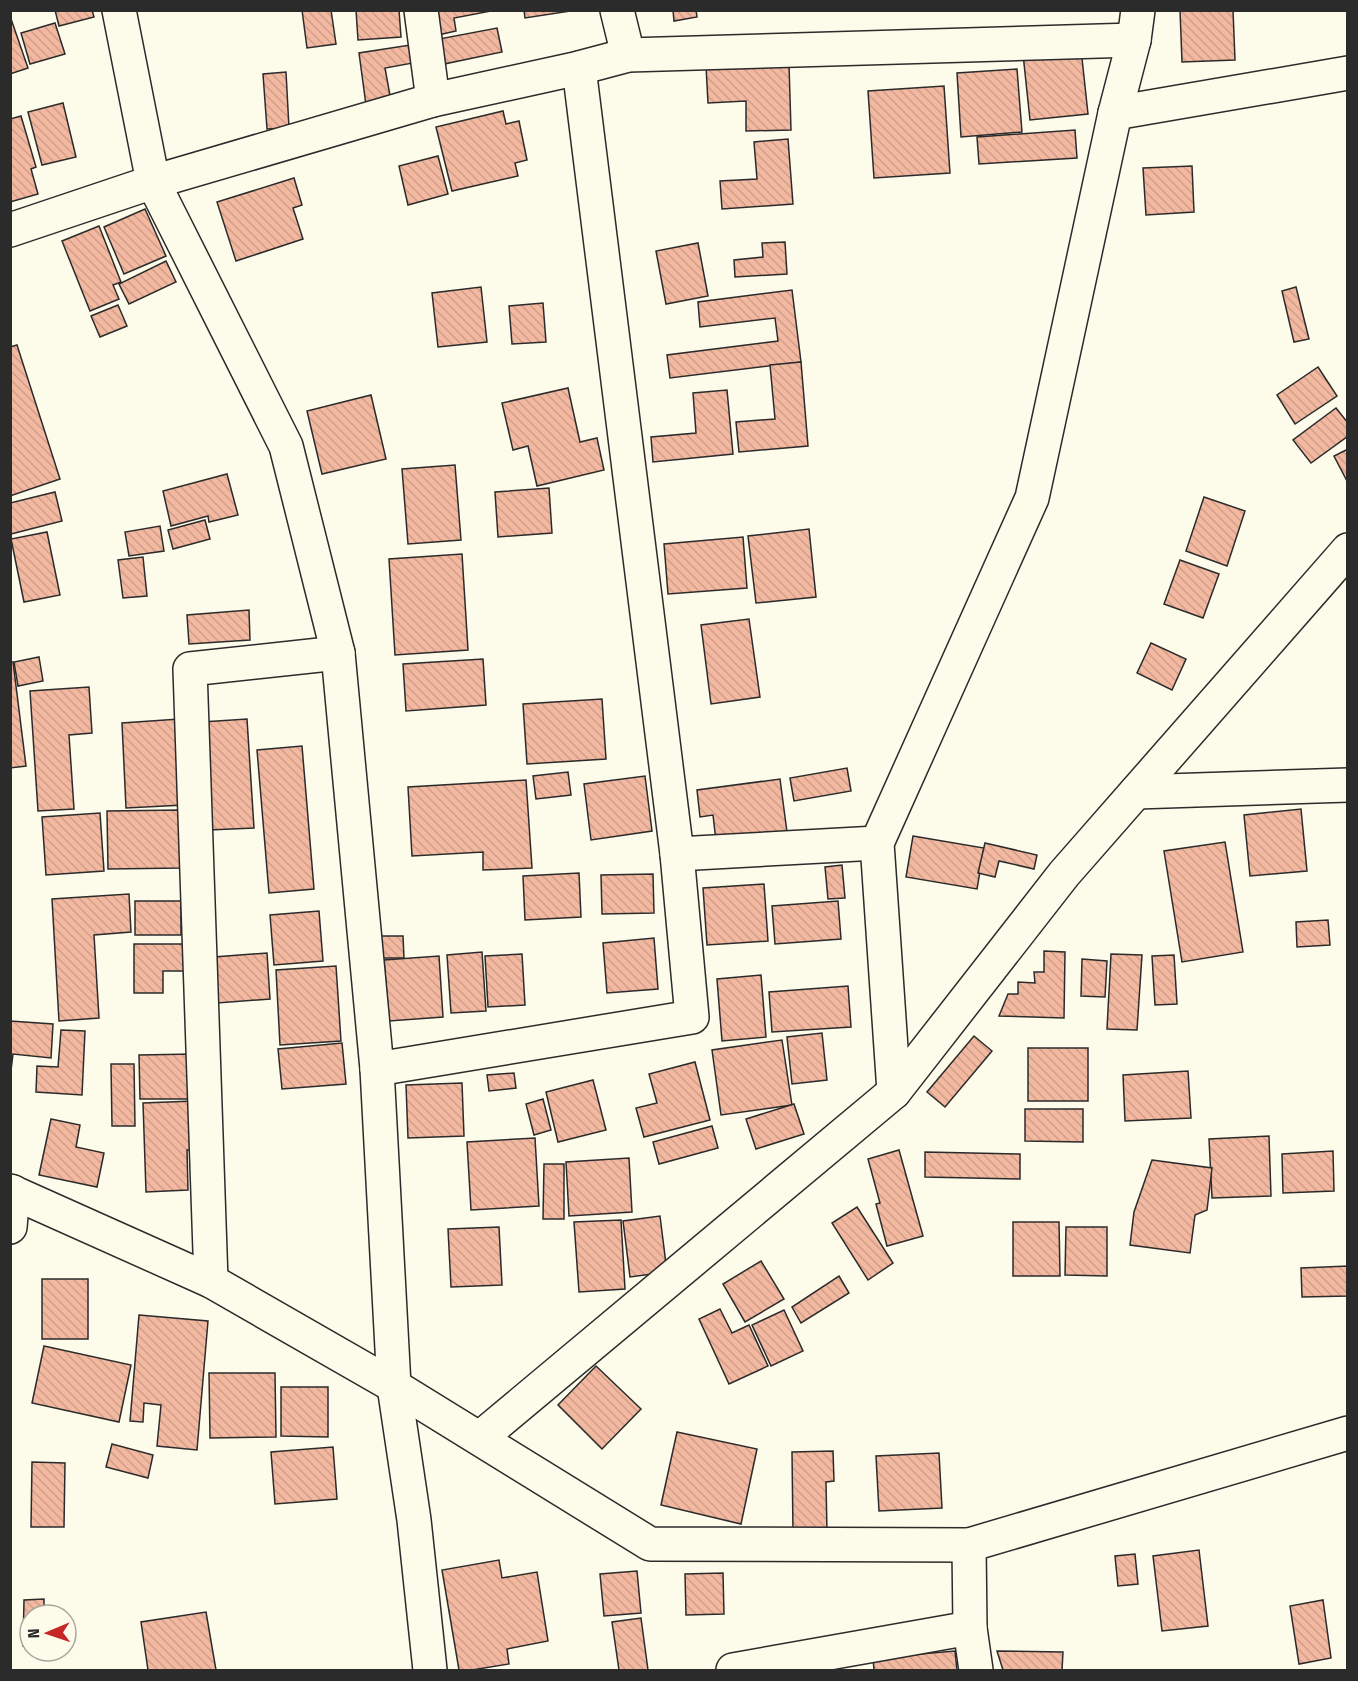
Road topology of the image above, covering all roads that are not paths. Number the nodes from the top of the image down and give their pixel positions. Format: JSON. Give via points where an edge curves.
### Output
{"nodes":[{"id":1,"x":119,"y":10,"type":"edge"},
{"id":2,"x":421,"y":10,"type":"edge"},
{"id":3,"x":617,"y":10,"type":"edge"},
{"id":4,"x":1136,"y":25,"type":"edge"},
{"id":5,"x":628,"y":55,"type":"junction"},
{"id":6,"x":579,"y":68,"type":"junction"},
{"id":7,"x":1347,"y":74,"type":"edge"},
{"id":8,"x":433,"y":100,"type":"junction"},
{"id":9,"x":1115,"y":113,"type":"junction"},
{"id":10,"x":153,"y":182,"type":"junction"},
{"id":11,"x":10,"y":230,"type":"edge"},
{"id":12,"x":1347,"y":550,"type":"edge"},
{"id":13,"x":338,"y":653,"type":"junction"},
{"id":14,"x":1347,"y":785,"type":"edge"},
{"id":15,"x":1136,"y":792,"type":"junction"},
{"id":16,"x":877,"y":843,"type":"junction"},
{"id":17,"x":676,"y":854,"type":"junction"},
{"id":18,"x":376,"y":1069,"type":"junction"},
{"id":19,"x":894,"y":1092,"type":"junction"},
{"id":20,"x":12,"y":1192,"type":"edge"},
{"id":21,"x":10,"y":1227,"type":"edge"},
{"id":22,"x":211,"y":1281,"type":"junction"},
{"id":23,"x":394,"y":1386,"type":"junction"},
{"id":24,"x":1347,"y":1433,"type":"edge"},
{"id":25,"x":480,"y":1438,"type":"junction"},
{"id":26,"x":969,"y":1545,"type":"junction"},
{"id":27,"x":970,"y":1628,"type":"junction"},
{"id":28,"x":430,"y":1671,"type":"edge"},
{"id":29,"x":732,"y":1671,"type":"edge"},
{"id":30,"x":976,"y":1671,"type":"edge"}],
"edges":[{"from":1,"to":10,"type":"street"},
{"from":2,"to":8,"type":"street"},
{"from":3,"to":5,"type":"street"},
{"from":4,"to":5,"type":"street"},
{"from":4,"to":9,"type":"street"},
{"from":5,"to":6,"type":"street"},
{"from":6,"to":8,"type":"street"},
{"from":6,"to":17,"type":"street"},
{"from":7,"to":9,"type":"street"},
{"from":8,"to":10,"type":"street"},
{"from":9,"to":16,"type":"street","via":[[1032,498]]},
{"from":10,"to":11,"type":"street"},
{"from":10,"to":13,"type":"street","via":[[286,446]]},
{"from":12,"to":15,"type":"street"},
{"from":13,"to":18,"type":"street"},
{"from":13,"to":22,"type":"street","via":[[190,669]]},
{"from":14,"to":15,"type":"street"},
{"from":15,"to":19,"type":"street","via":[[1064,874]]},
{"from":16,"to":17,"type":"street"},
{"from":16,"to":19,"type":"street"},
{"from":17,"to":18,"type":"street","via":[[692,1017]]},
{"from":18,"to":23,"type":"street"},
{"from":19,"to":25,"type":"street"},
{"from":20,"to":21,"type":"street"},
{"from":20,"to":22,"type":"street"},
{"from":22,"to":23,"type":"street"},
{"from":23,"to":25,"type":"street"},
{"from":23,"to":28,"type":"street","via":[[414,1520]]},
{"from":24,"to":26,"type":"street"},
{"from":25,"to":26,"type":"street","via":[[650,1544]]},
{"from":26,"to":27,"type":"street"},
{"from":27,"to":29,"type":"street"},
{"from":27,"to":30,"type":"street"}]}
